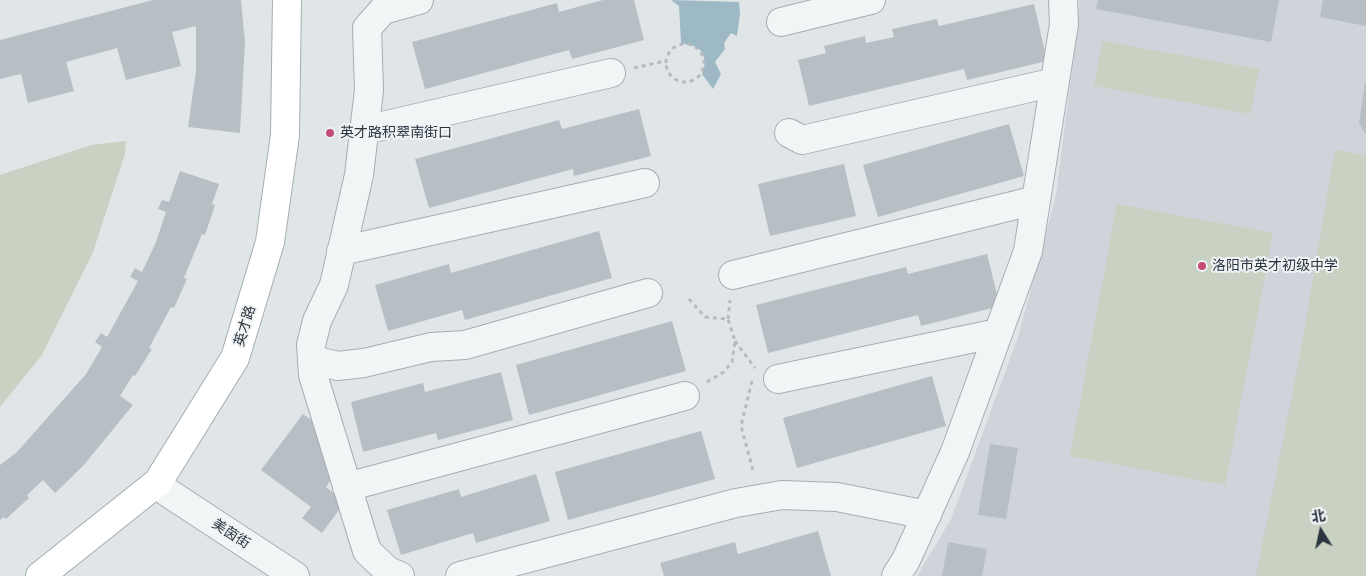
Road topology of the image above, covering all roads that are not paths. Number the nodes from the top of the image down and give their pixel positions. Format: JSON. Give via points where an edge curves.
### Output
{"nodes":[{"id":1,"x":287,"y":0,"type":"edge"},
{"id":2,"x":303,"y":0,"type":"edge"},
{"id":3,"x":419,"y":0,"type":"edge"},
{"id":4,"x":871,"y":0,"type":"edge"},
{"id":5,"x":1063,"y":0,"type":"edge"},
{"id":6,"x":781,"y":22,"type":"dead end"},
{"id":7,"x":611,"y":73,"type":"road end"},
{"id":8,"x":1055,"y":82,"type":"junction"},
{"id":9,"x":365,"y":130,"type":"junction"},
{"id":10,"x":789,"y":133,"type":"dead end"},
{"id":11,"x":645,"y":183,"type":"dead end"},
{"id":12,"x":1036,"y":200,"type":"junction"},
{"id":13,"x":342,"y":251,"type":"junction"},
{"id":14,"x":733,"y":275,"type":"dead end"},
{"id":15,"x":648,"y":293,"type":"dead end"},
{"id":16,"x":998,"y":333,"type":"junction"},
{"id":17,"x":312,"y":360,"type":"junction"},
{"id":18,"x":767,"y":374,"type":"road end"},
{"id":19,"x":685,"y":396,"type":"road end"},
{"id":20,"x":347,"y":487,"type":"junction"},
{"id":21,"x":167,"y":492,"type":"junction"},
{"id":22,"x":927,"y":515,"type":"junction"},
{"id":23,"x":40,"y":576,"type":"edge"},
{"id":24,"x":63,"y":576,"type":"edge"},
{"id":25,"x":295,"y":576,"type":"edge"},
{"id":26,"x":400,"y":576,"type":"edge"},
{"id":27,"x":460,"y":576,"type":"edge"},
{"id":28,"x":896,"y":576,"type":"edge"}],
"edges":[{"from":1,"to":23,"type":"main road","name":"英才路","via":[[284,135],[270,242],[235,358],[158,482]]},
{"from":2,"to":21,"type":"main road","name":"英才路","via":[[302,139],[286,246],[247,364]]},
{"from":3,"to":9,"type":"street","via":[[383,10],[367,28],[369,90]]},
{"from":4,"to":6,"type":"street"},
{"from":5,"to":8,"type":"street","via":[[1064,24]]},
{"from":7,"to":9,"type":"street"},
{"from":8,"to":10,"type":"street","via":[[802,140]]},
{"from":8,"to":12,"type":"street"},
{"from":9,"to":13,"type":"street","via":[[359,175]]},
{"from":11,"to":13,"type":"street"},
{"from":12,"to":14,"type":"street"},
{"from":12,"to":16,"type":"street","via":[[1028,251]]},
{"from":13,"to":17,"type":"street","via":[[334,284],[317,321],[311,346]]},
{"from":15,"to":17,"type":"street","via":[[465,345],[431,347],[338,366]]},
{"from":16,"to":18,"type":"street"},
{"from":16,"to":22,"type":"street","via":[[955,452]]},
{"from":17,"to":20,"type":"street","via":[[313,375]]},
{"from":19,"to":20,"type":"street"},
{"from":20,"to":26,"type":"street","via":[[367,551],[388,571]]},
{"from":21,"to":24,"type":"main road","name":"英才路"},
{"from":21,"to":25,"type":"street","name":"美茵街"},
{"from":22,"to":27,"type":"street","via":[[837,497],[782,495],[736,503]]},
{"from":22,"to":28,"type":"street"}]}
